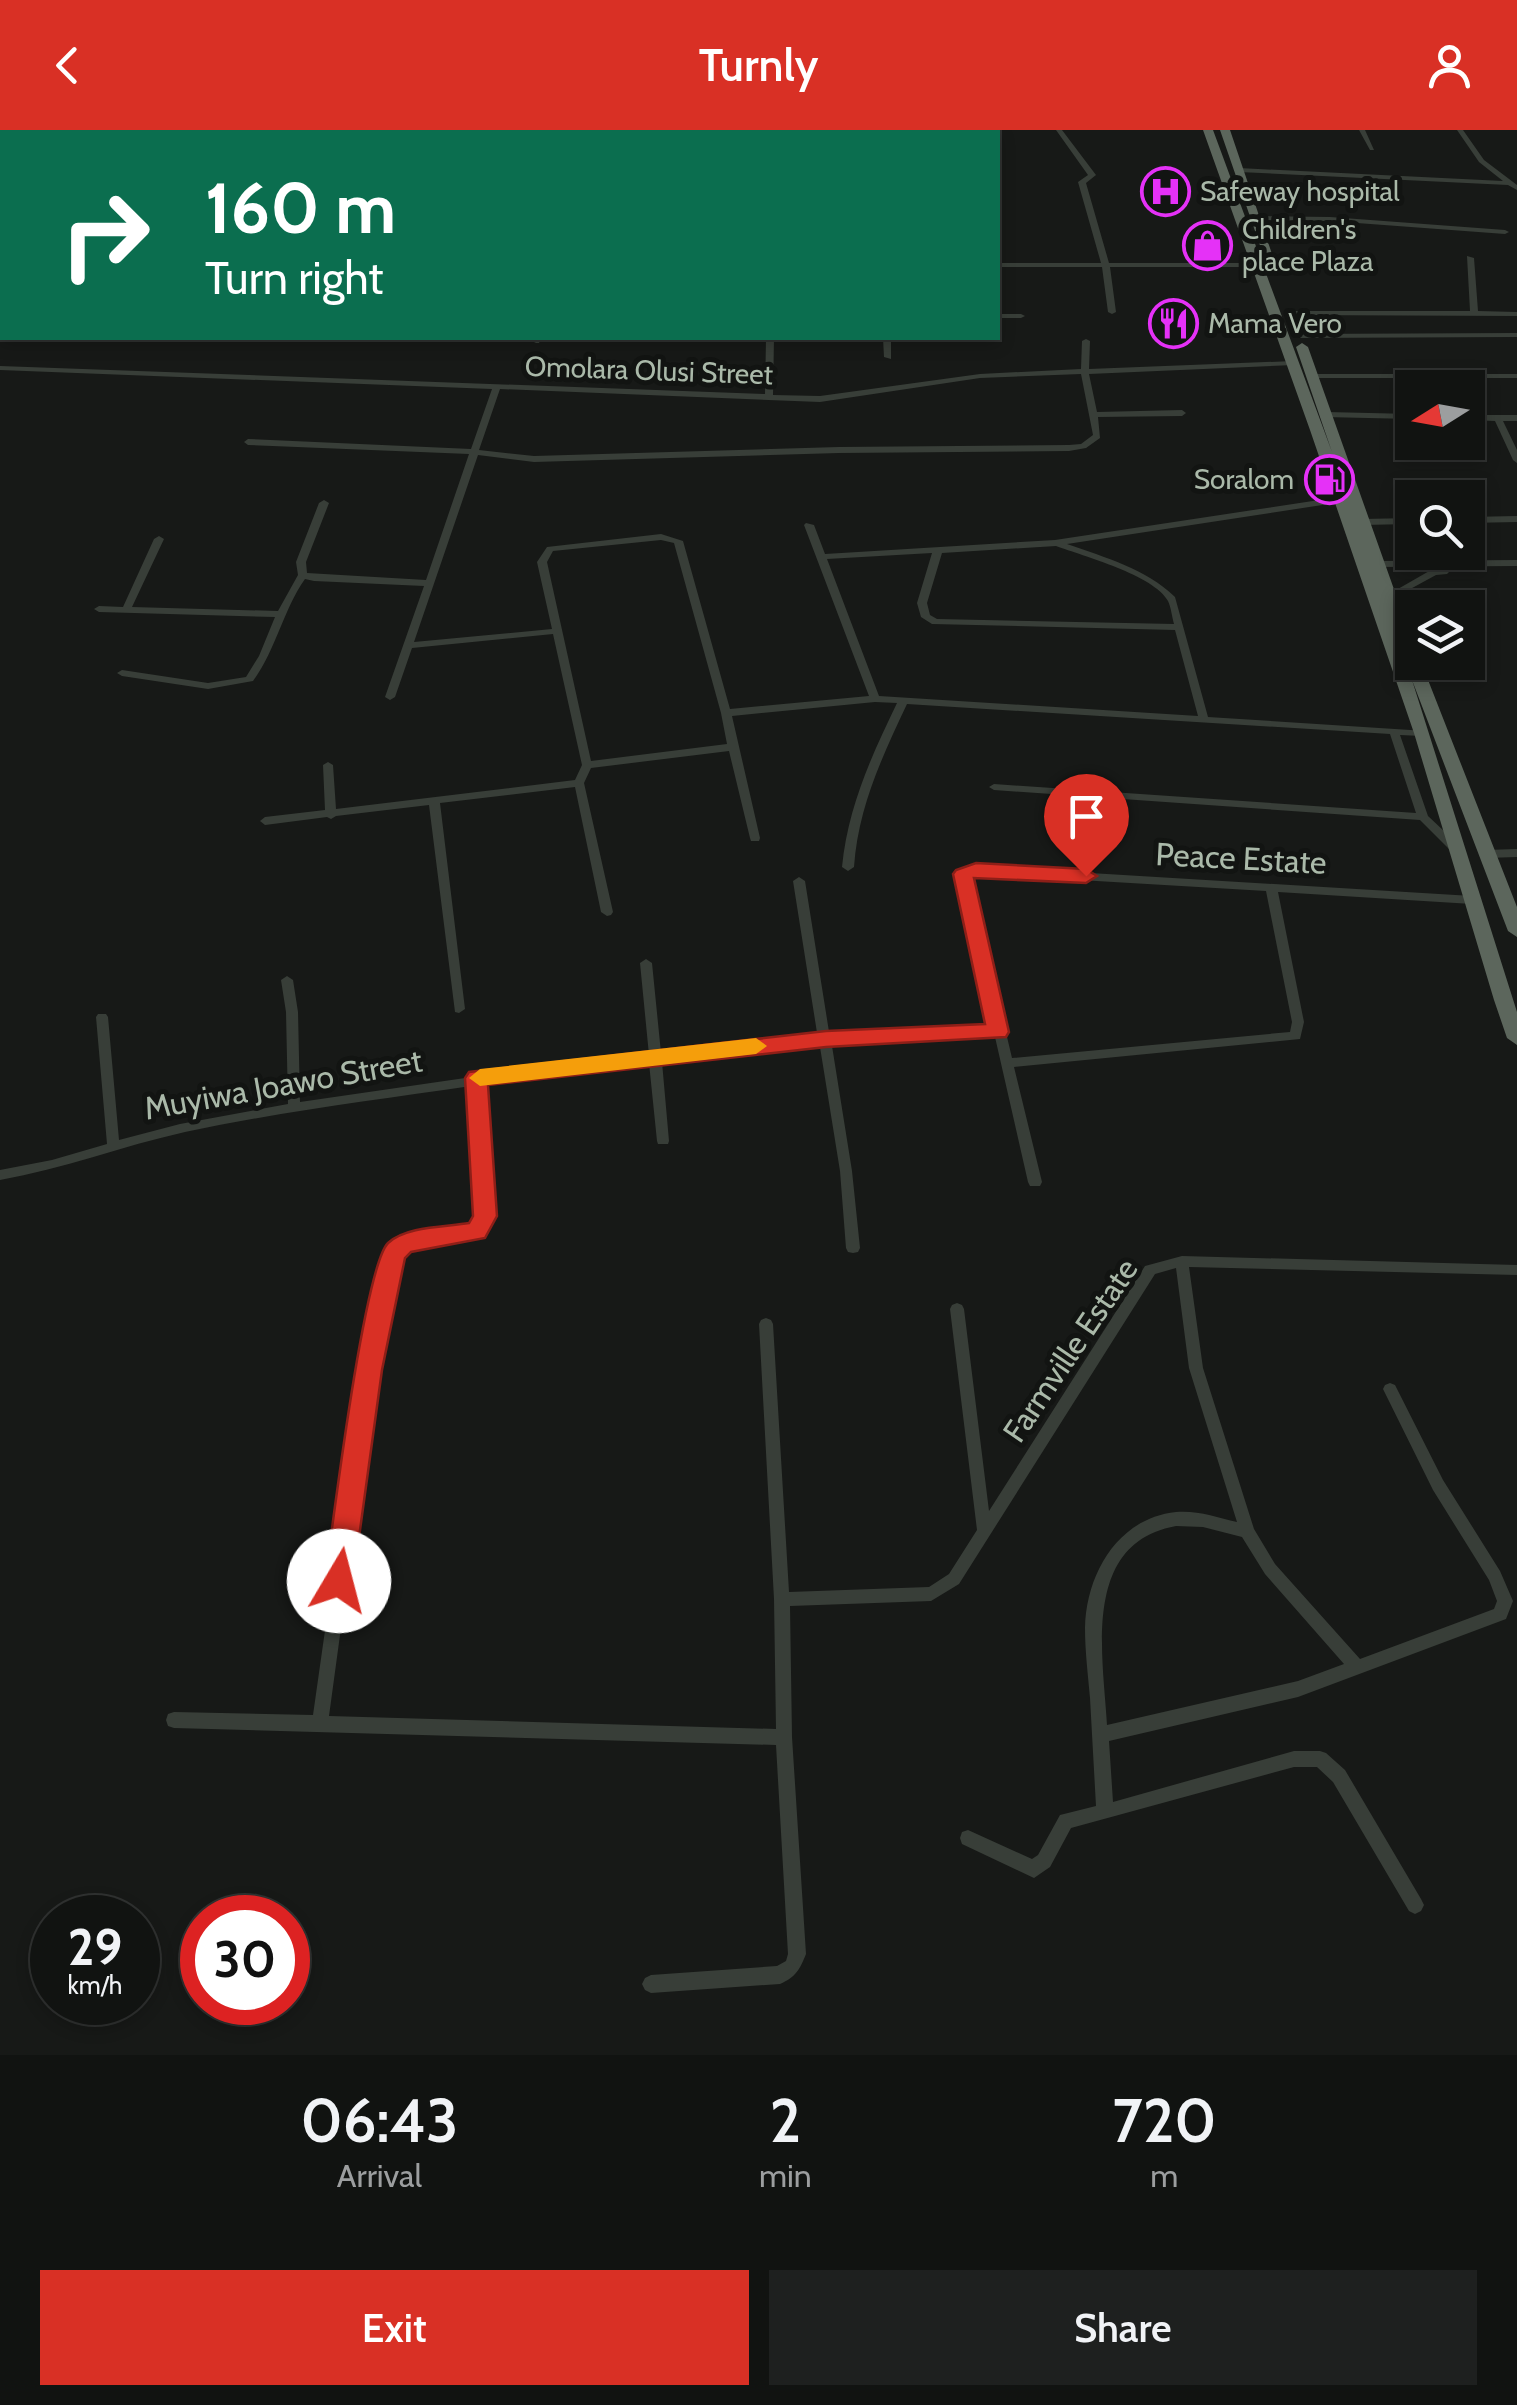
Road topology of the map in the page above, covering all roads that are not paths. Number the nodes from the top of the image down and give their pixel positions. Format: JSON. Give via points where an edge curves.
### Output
{"nodes":[{"id":1,"x":1059,"y":130,"type":"edge"},
{"id":2,"x":1208,"y":130,"type":"edge"},
{"id":3,"x":1224,"y":130,"type":"edge"},
{"id":4,"x":1362,"y":130,"type":"edge"},
{"id":5,"x":1460,"y":130,"type":"edge"},
{"id":6,"x":1372,"y":149,"type":"dead end"},
{"id":7,"x":1239,"y":170,"type":"junction"},
{"id":8,"x":1508,"y":183,"type":"junction"},
{"id":9,"x":1517,"y":188,"type":"edge"},
{"id":10,"x":1256,"y":218,"type":"junction"},
{"id":11,"x":1505,"y":232,"type":"dead end"},
{"id":12,"x":1470,"y":258,"type":"dead end"},
{"id":13,"x":1258,"y":264,"type":"junction"},
{"id":14,"x":1000,"y":266,"type":"edge"},
{"id":15,"x":1106,"y":266,"type":"junction"},
{"id":16,"x":1112,"y":312,"type":"dead end"},
{"id":17,"x":1290,"y":314,"type":"junction"},
{"id":18,"x":1474,"y":314,"type":"junction"},
{"id":19,"x":1517,"y":314,"type":"edge"},
{"id":20,"x":1000,"y":316,"type":"edge"},
{"id":21,"x":1021,"y":316,"type":"dead end"},
{"id":22,"x":1298,"y":336,"type":"junction"},
{"id":23,"x":1517,"y":336,"type":"edge"},
{"id":24,"x":770,"y":340,"type":"edge"},
{"id":25,"x":887,"y":340,"type":"edge"},
{"id":26,"x":1086,"y":341,"type":"dead end"},
{"id":27,"x":888,"y":357,"type":"dead end"},
{"id":28,"x":1294,"y":363,"type":"junction"},
{"id":29,"x":0,"y":368,"type":"edge"},
{"id":30,"x":1085,"y":372,"type":"junction"},
{"id":31,"x":1314,"y":376,"type":"junction"},
{"id":32,"x":1517,"y":376,"type":"edge"},
{"id":33,"x":497,"y":386,"type":"junction"},
{"id":34,"x":768,"y":397,"type":"junction"},
{"id":35,"x":1182,"y":412,"type":"dead end"},
{"id":36,"x":1093,"y":415,"type":"junction"},
{"id":37,"x":1328,"y":415,"type":"junction"},
{"id":38,"x":1395,"y":417,"type":"edge"},
{"id":39,"x":1485,"y":418,"type":"edge"},
{"id":40,"x":1498,"y":418,"type":"junction"},
{"id":41,"x":1517,"y":418,"type":"edge"},
{"id":42,"x":248,"y":442,"type":"dead end"},
{"id":43,"x":477,"y":451,"type":"junction"},
{"id":44,"x":1517,"y":460,"type":"edge"},
{"id":45,"x":1339,"y":500,"type":"junction"},
{"id":46,"x":324,"y":504,"type":"dead end"},
{"id":47,"x":1517,"y":519,"type":"edge"},
{"id":48,"x":1485,"y":520,"type":"edge"},
{"id":49,"x":1395,"y":521,"type":"edge"},
{"id":50,"x":1362,"y":522,"type":"junction"},
{"id":51,"x":809,"y":526,"type":"dead end"},
{"id":52,"x":159,"y":540,"type":"dead end"},
{"id":53,"x":1055,"y":542,"type":"junction"},
{"id":54,"x":938,"y":550,"type":"junction"},
{"id":55,"x":821,"y":557,"type":"junction"},
{"id":56,"x":1378,"y":564,"type":"junction"},
{"id":57,"x":1513,"y":567,"type":"edge"},
{"id":58,"x":303,"y":574,"type":"junction"},
{"id":59,"x":430,"y":582,"type":"junction"},
{"id":60,"x":1389,"y":597,"type":"junction"},
{"id":61,"x":99,"y":609,"type":"dead end"},
{"id":62,"x":126,"y":610,"type":"junction"},
{"id":63,"x":1395,"y":613,"type":"edge"},
{"id":64,"x":278,"y":614,"type":"junction"},
{"id":65,"x":1180,"y":627,"type":"junction"},
{"id":66,"x":557,"y":631,"type":"junction"},
{"id":67,"x":407,"y":646,"type":"junction"},
{"id":68,"x":122,"y":673,"type":"dead end"},
{"id":69,"x":1420,"y":680,"type":"edge"},
{"id":70,"x":390,"y":698,"type":"dead end"},
{"id":71,"x":875,"y":699,"type":"junction"},
{"id":72,"x":902,"y":703,"type":"junction"},
{"id":73,"x":726,"y":713,"type":"junction"},
{"id":74,"x":1204,"y":720,"type":"junction"},
{"id":75,"x":1394,"y":731,"type":"junction"},
{"id":76,"x":1422,"y":733,"type":"junction"},
{"id":77,"x":733,"y":747,"type":"junction"},
{"id":78,"x":586,"y":764,"type":"junction"},
{"id":79,"x":328,"y":765,"type":"dead end"},
{"id":80,"x":579,"y":783,"type":"junction"},
{"id":81,"x":994,"y":787,"type":"dead end"},
{"id":82,"x":434,"y":802,"type":"junction"},
{"id":83,"x":331,"y":814,"type":"junction"},
{"id":84,"x":1424,"y":817,"type":"junction"},
{"id":85,"x":264,"y":822,"type":"dead end"},
{"id":86,"x":754,"y":838,"type":"dead end"},
{"id":87,"x":1458,"y":852,"type":"junction"},
{"id":88,"x":1517,"y":853,"type":"edge"},
{"id":89,"x":1486,"y":854,"type":"junction"},
{"id":90,"x":848,"y":866,"type":"dead end"},
{"id":91,"x":799,"y":881,"type":"dead end"},
{"id":92,"x":1270,"y":887,"type":"junction"},
{"id":93,"x":1472,"y":900,"type":"junction"},
{"id":94,"x":607,"y":912,"type":"dead end"},
{"id":95,"x":1517,"y":931,"type":"edge"},
{"id":96,"x":646,"y":964,"type":"dead end"},
{"id":97,"x":287,"y":980,"type":"dead end"},
{"id":98,"x":458,"y":1009,"type":"dead end"},
{"id":99,"x":1513,"y":1016,"type":"edge"},
{"id":100,"x":102,"y":1018,"type":"dead end"},
{"id":101,"x":998,"y":1032,"type":"junction"},
{"id":102,"x":826,"y":1039,"type":"junction"},
{"id":103,"x":656,"y":1056,"type":"junction"},
{"id":104,"x":1008,"y":1062,"type":"junction"},
{"id":105,"x":476,"y":1078,"type":"junction"},
{"id":106,"x":294,"y":1109,"type":"junction"},
{"id":107,"x":663,"y":1141,"type":"dead end"},
{"id":108,"x":113,"y":1144,"type":"junction"},
{"id":109,"x":0,"y":1175,"type":"edge"},
{"id":110,"x":1035,"y":1182,"type":"dead end"},
{"id":111,"x":853,"y":1248,"type":"dead end"},
{"id":112,"x":1182,"y":1261,"type":"junction"},
{"id":113,"x":1517,"y":1270,"type":"edge"},
{"id":114,"x":957,"y":1309,"type":"dead end"},
{"id":115,"x":766,"y":1324,"type":"dead end"},
{"id":116,"x":1390,"y":1389,"type":"dead end"},
{"id":117,"x":984,"y":1530,"type":"junction"},
{"id":118,"x":1246,"y":1531,"type":"junction"},
{"id":119,"x":788,"y":1599,"type":"junction"},
{"id":120,"x":1356,"y":1666,"type":"junction"},
{"id":121,"x":174,"y":1720,"type":"dead end"},
{"id":122,"x":320,"y":1722,"type":"junction"},
{"id":123,"x":1103,"y":1734,"type":"junction"},
{"id":124,"x":784,"y":1737,"type":"junction"},
{"id":125,"x":1105,"y":1812,"type":"junction"},
{"id":126,"x":968,"y":1838,"type":"dead end"},
{"id":127,"x":1414,"y":1905,"type":"dead end"},
{"id":128,"x":651,"y":1984,"type":"dead end"}],
"edges":[{"from":1,"to":15,"type":"street","via":[[1092,175],[1082,182]]},
{"from":2,"to":13,"type":"highway"},
{"from":3,"to":7,"type":"highway"},
{"from":4,"to":6,"type":"street"},
{"from":5,"to":8,"type":"street","via":[[1481,161]]},
{"from":7,"to":8,"type":"street"},
{"from":7,"to":10,"type":"highway"},
{"from":8,"to":9,"type":"street"},
{"from":10,"to":11,"type":"street"},
{"from":10,"to":17,"type":"highway"},
{"from":12,"to":18,"type":"street"},
{"from":13,"to":15,"type":"street"},
{"from":13,"to":28,"type":"highway"},
{"from":14,"to":15,"type":"street"},
{"from":15,"to":16,"type":"street"},
{"from":17,"to":18,"type":"street"},
{"from":17,"to":22,"type":"highway"},
{"from":18,"to":19,"type":"street"},
{"from":20,"to":21,"type":"street"},
{"from":22,"to":23,"type":"street"},
{"from":22,"to":31,"type":"highway"},
{"from":24,"to":34,"type":"street"},
{"from":25,"to":27,"type":"street"},
{"from":26,"to":30,"type":"street"},
{"from":28,"to":30,"type":"street","name":"Omolara Olusi Street"},
{"from":28,"to":45,"type":"highway"},
{"from":29,"to":33,"type":"street","name":"Omolara Olusi Street"},
{"from":30,"to":34,"type":"street","name":"Omolara Olusi Street","via":[[962,377],[840,399]]},
{"from":30,"to":36,"type":"street"},
{"from":31,"to":32,"type":"street"},
{"from":31,"to":37,"type":"highway"},
{"from":33,"to":34,"type":"street","name":"Omolara Olusi Street"},
{"from":33,"to":43,"type":"street"},
{"from":35,"to":36,"type":"street"},
{"from":36,"to":43,"type":"street","via":[[1097,436],[1070,448],[534,459]]},
{"from":37,"to":38,"type":"street"},
{"from":37,"to":50,"type":"highway"},
{"from":39,"to":40,"type":"street"},
{"from":40,"to":41,"type":"street"},
{"from":40,"to":44,"type":"street"},
{"from":42,"to":43,"type":"street"},
{"from":43,"to":59,"type":"street"},
{"from":45,"to":53,"type":"street"},
{"from":45,"to":76,"type":"highway"},
{"from":46,"to":58,"type":"street","via":[[301,562]]},
{"from":47,"to":48,"type":"street"},
{"from":49,"to":50,"type":"street"},
{"from":50,"to":56,"type":"highway"},
{"from":51,"to":55,"type":"street"},
{"from":52,"to":62,"type":"street"},
{"from":53,"to":54,"type":"street"},
{"from":53,"to":65,"type":"street","via":[[1164,590]]},
{"from":54,"to":55,"type":"street"},
{"from":54,"to":65,"type":"street","via":[[922,603],[926,618],[936,622]]},
{"from":55,"to":71,"type":"street"},
{"from":56,"to":57,"type":"street"},
{"from":56,"to":60,"type":"highway"},
{"from":57,"to":60,"type":"street","via":[[1434,572]]},
{"from":58,"to":59,"type":"street"},
{"from":58,"to":64,"type":"street"},
{"from":59,"to":67,"type":"street"},
{"from":60,"to":63,"type":"highway"},
{"from":61,"to":62,"type":"street"},
{"from":62,"to":64,"type":"street"},
{"from":64,"to":68,"type":"street","via":[[258,668],[241,684],[208,686]]},
{"from":65,"to":74,"type":"street"},
{"from":66,"to":67,"type":"street"},
{"from":66,"to":73,"type":"street","via":[[542,562],[550,549],[672,538]]},
{"from":66,"to":78,"type":"street"},
{"from":67,"to":70,"type":"street"},
{"from":69,"to":89,"type":"highway"},
{"from":71,"to":72,"type":"street"},
{"from":71,"to":73,"type":"street"},
{"from":72,"to":74,"type":"street"},
{"from":72,"to":90,"type":"street","via":[[857,802]]},
{"from":73,"to":77,"type":"street"},
{"from":74,"to":75,"type":"street"},
{"from":75,"to":76,"type":"street"},
{"from":75,"to":84,"type":"street"},
{"from":76,"to":87,"type":"highway"},
{"from":77,"to":78,"type":"street"},
{"from":77,"to":86,"type":"street"},
{"from":78,"to":80,"type":"street"},
{"from":79,"to":83,"type":"street"},
{"from":80,"to":82,"type":"street"},
{"from":80,"to":94,"type":"street"},
{"from":81,"to":84,"type":"street"},
{"from":82,"to":83,"type":"street"},
{"from":82,"to":98,"type":"street"},
{"from":83,"to":85,"type":"street"},
{"from":84,"to":87,"type":"street"},
{"from":87,"to":93,"type":"highway"},
{"from":88,"to":89,"type":"street"},
{"from":89,"to":95,"type":"highway"},
{"from":91,"to":102,"type":"street"},
{"from":92,"to":93,"type":"street","name":"Peace Estate"},
{"from":92,"to":101,"type":"street","name":"Peace Estate","via":[[968,872],[963,880]]},
{"from":92,"to":104,"type":"street","via":[[1296,1036]]},
{"from":93,"to":99,"type":"highway"},
{"from":96,"to":103,"type":"street"},
{"from":97,"to":106,"type":"street"},
{"from":100,"to":108,"type":"street"},
{"from":101,"to":102,"type":"street","name":"Muyiwa Joawo Street"},
{"from":101,"to":104,"type":"street","name":"Peace Estate"},
{"from":102,"to":103,"type":"street","name":"Muyiwa Joawo Street"},
{"from":102,"to":111,"type":"street"},
{"from":103,"to":105,"type":"street","name":"Muyiwa Joawo Street"},
{"from":103,"to":107,"type":"street"},
{"from":104,"to":110,"type":"street","name":"Peace Estate"},
{"from":105,"to":106,"type":"street","name":"Muyiwa Joawo Street"},
{"from":105,"to":122,"type":"street","via":[[485,1216],[477,1231],[405,1243],[393,1253],[369,1370]]},
{"from":106,"to":108,"type":"street","name":"Muyiwa Joawo Street"},
{"from":108,"to":109,"type":"street","name":"Muyiwa Joawo Street"},
{"from":112,"to":113,"type":"street","name":"Farmville Estate"},
{"from":112,"to":117,"type":"street","name":"Farmville Estate","via":[[1150,1270]]},
{"from":112,"to":118,"type":"street","via":[[1196,1368]]},
{"from":114,"to":117,"type":"street"},
{"from":115,"to":119,"type":"street"},
{"from":116,"to":120,"type":"street","via":[[1504,1601],[1500,1614]]},
{"from":117,"to":119,"type":"street","name":"Farmville Estate","via":[[954,1579],[931,1594]]},
{"from":118,"to":120,"type":"street","via":[[1270,1569]]},
{"from":118,"to":123,"type":"street","via":[[1200,1520],[1142,1526],[1104,1570],[1093,1626]]},
{"from":119,"to":124,"type":"street"},
{"from":120,"to":123,"type":"street","via":[[1298,1689]]},
{"from":121,"to":122,"type":"street"},
{"from":122,"to":124,"type":"street"},
{"from":123,"to":125,"type":"street"},
{"from":124,"to":128,"type":"street","via":[[797,1954],[792,1967],[768,1978]]},
{"from":125,"to":126,"type":"street","via":[[1066,1821],[1034,1868]]},
{"from":125,"to":127,"type":"street","via":[[1294,1759],[1320,1759],[1338,1776]]}]}
